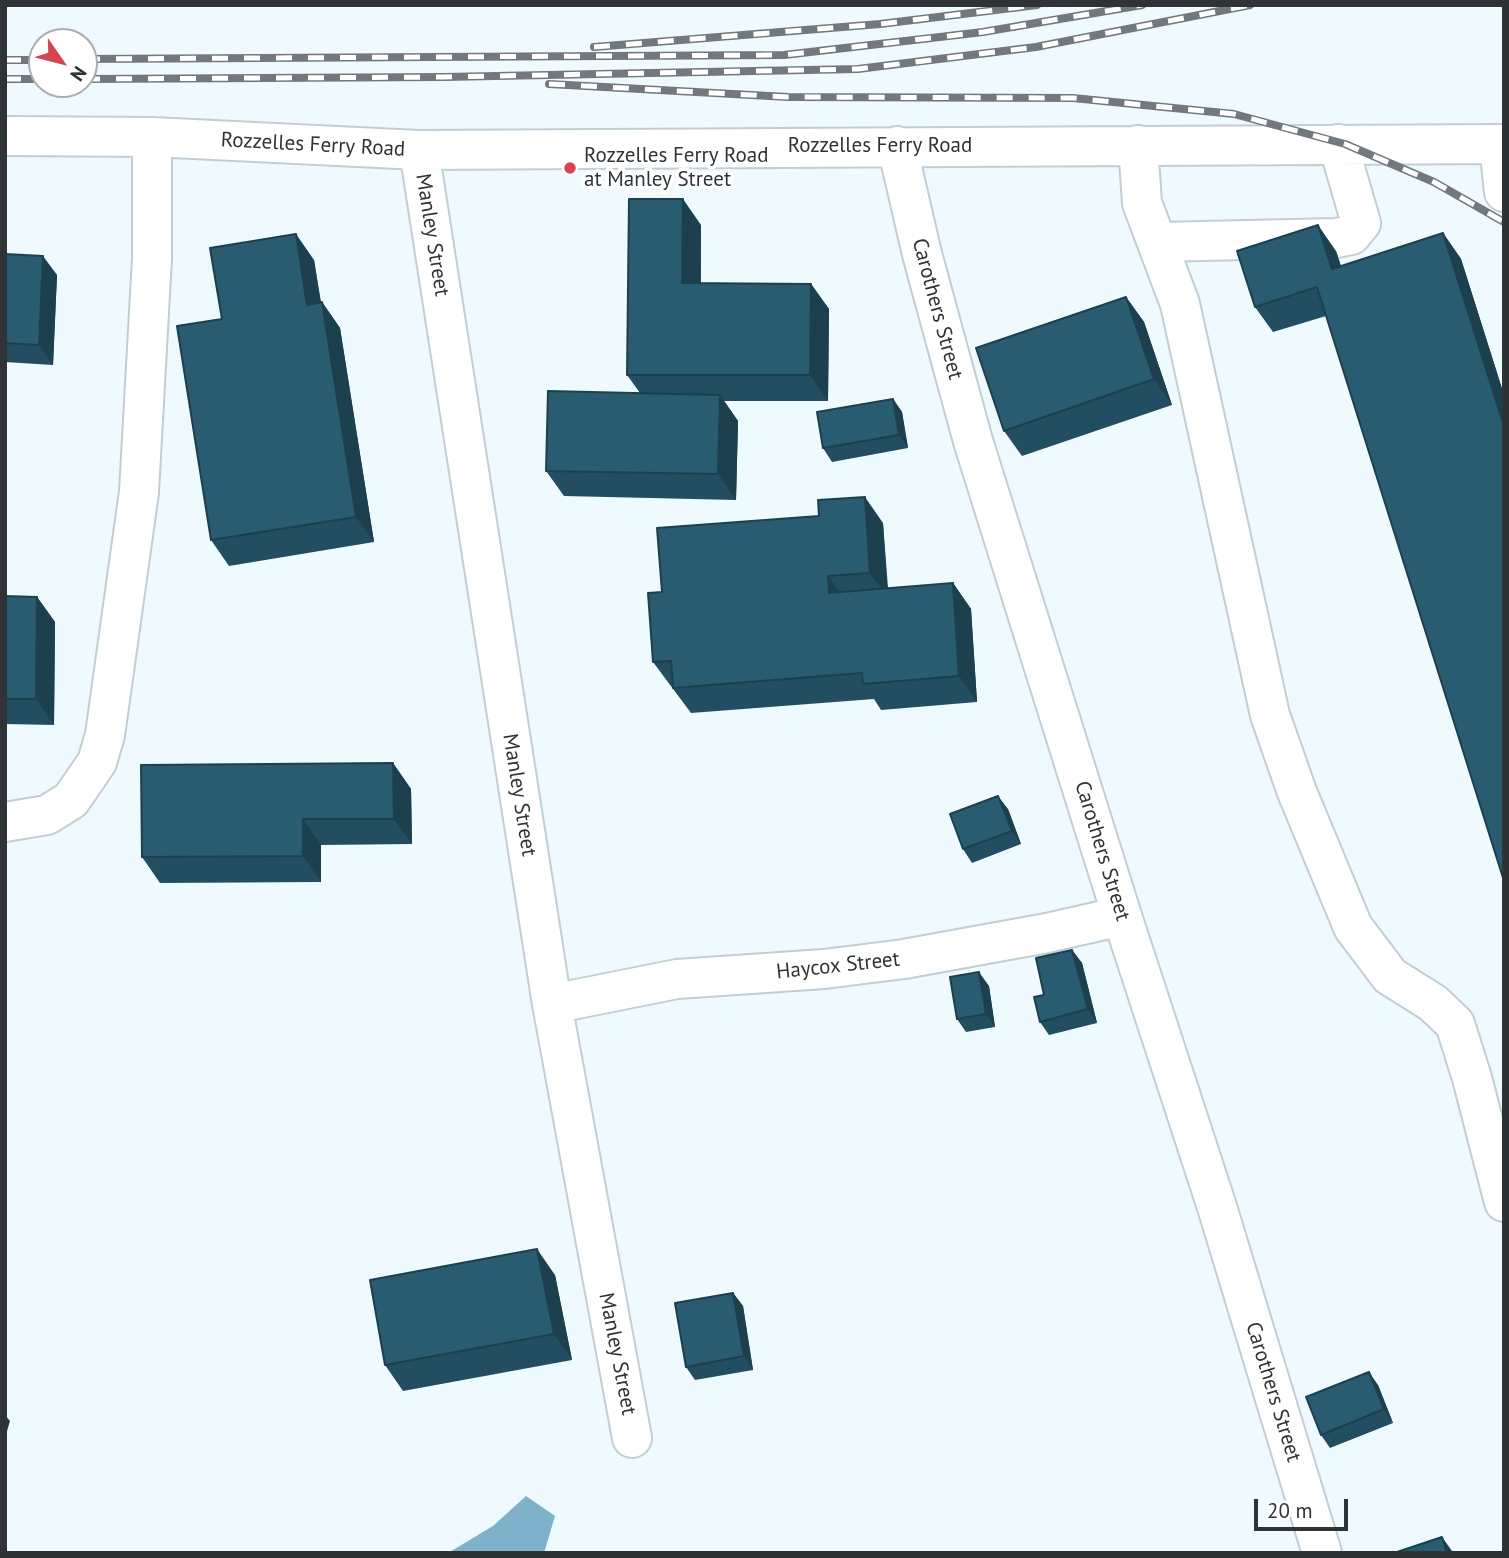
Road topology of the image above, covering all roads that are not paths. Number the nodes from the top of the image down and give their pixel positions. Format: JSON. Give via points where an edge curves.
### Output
{"nodes":[{"id":1,"x":5,"y":136,"type":"edge"},
{"id":2,"x":152,"y":137,"type":"junction"},
{"id":3,"x":1338,"y":144,"type":"junction"},
{"id":4,"x":1502,"y":144,"type":"edge"},
{"id":5,"x":1138,"y":145,"type":"junction"},
{"id":6,"x":897,"y":146,"type":"junction"},
{"id":7,"x":419,"y":149,"type":"junction"},
{"id":8,"x":1504,"y":192,"type":"edge"},
{"id":9,"x":1157,"y":242,"type":"junction"},
{"id":10,"x":5,"y":822,"type":"edge"},
{"id":11,"x":1122,"y":916,"type":"junction"},
{"id":12,"x":552,"y":1004,"type":"junction"},
{"id":13,"x":1504,"y":1202,"type":"edge"},
{"id":14,"x":632,"y":1438,"type":"dead end"},
{"id":15,"x":1322,"y":1553,"type":"edge"}],
"edges":[{"from":1,"to":2,"type":"street","name":"Rozzelles Ferry Road"},
{"from":2,"to":7,"type":"street","name":"Rozzelles Ferry Road"},
{"from":2,"to":10,"type":"street","via":[[152,258],[139,492],[105,735],[97,762],[71,800],[47,815]]},
{"from":3,"to":4,"type":"street","name":"Rozzelles Ferry Road"},
{"from":3,"to":5,"type":"street","name":"Rozzelles Ferry Road"},
{"from":3,"to":9,"type":"street","via":[[1361,223],[1351,235]]},
{"from":4,"to":8,"type":"street"},
{"from":5,"to":6,"type":"street","name":"Rozzelles Ferry Road"},
{"from":5,"to":9,"type":"street","via":[[1142,203]]},
{"from":6,"to":7,"type":"street","name":"Rozzelles Ferry Road"},
{"from":6,"to":11,"type":"street","name":"Carothers Street","via":[[973,441]]},
{"from":7,"to":12,"type":"street","name":"Manley Street"},
{"from":9,"to":13,"type":"street","via":[[1181,304],[1270,715],[1297,792],[1353,926],[1390,976],[1433,1003],[1455,1024]]},
{"from":11,"to":12,"type":"street","name":"Haycox Street","via":[[904,959],[677,979]]},
{"from":11,"to":15,"type":"street","name":"Carothers Street","via":[[1217,1206]]},
{"from":12,"to":14,"type":"street","name":"Manley Street"}]}
